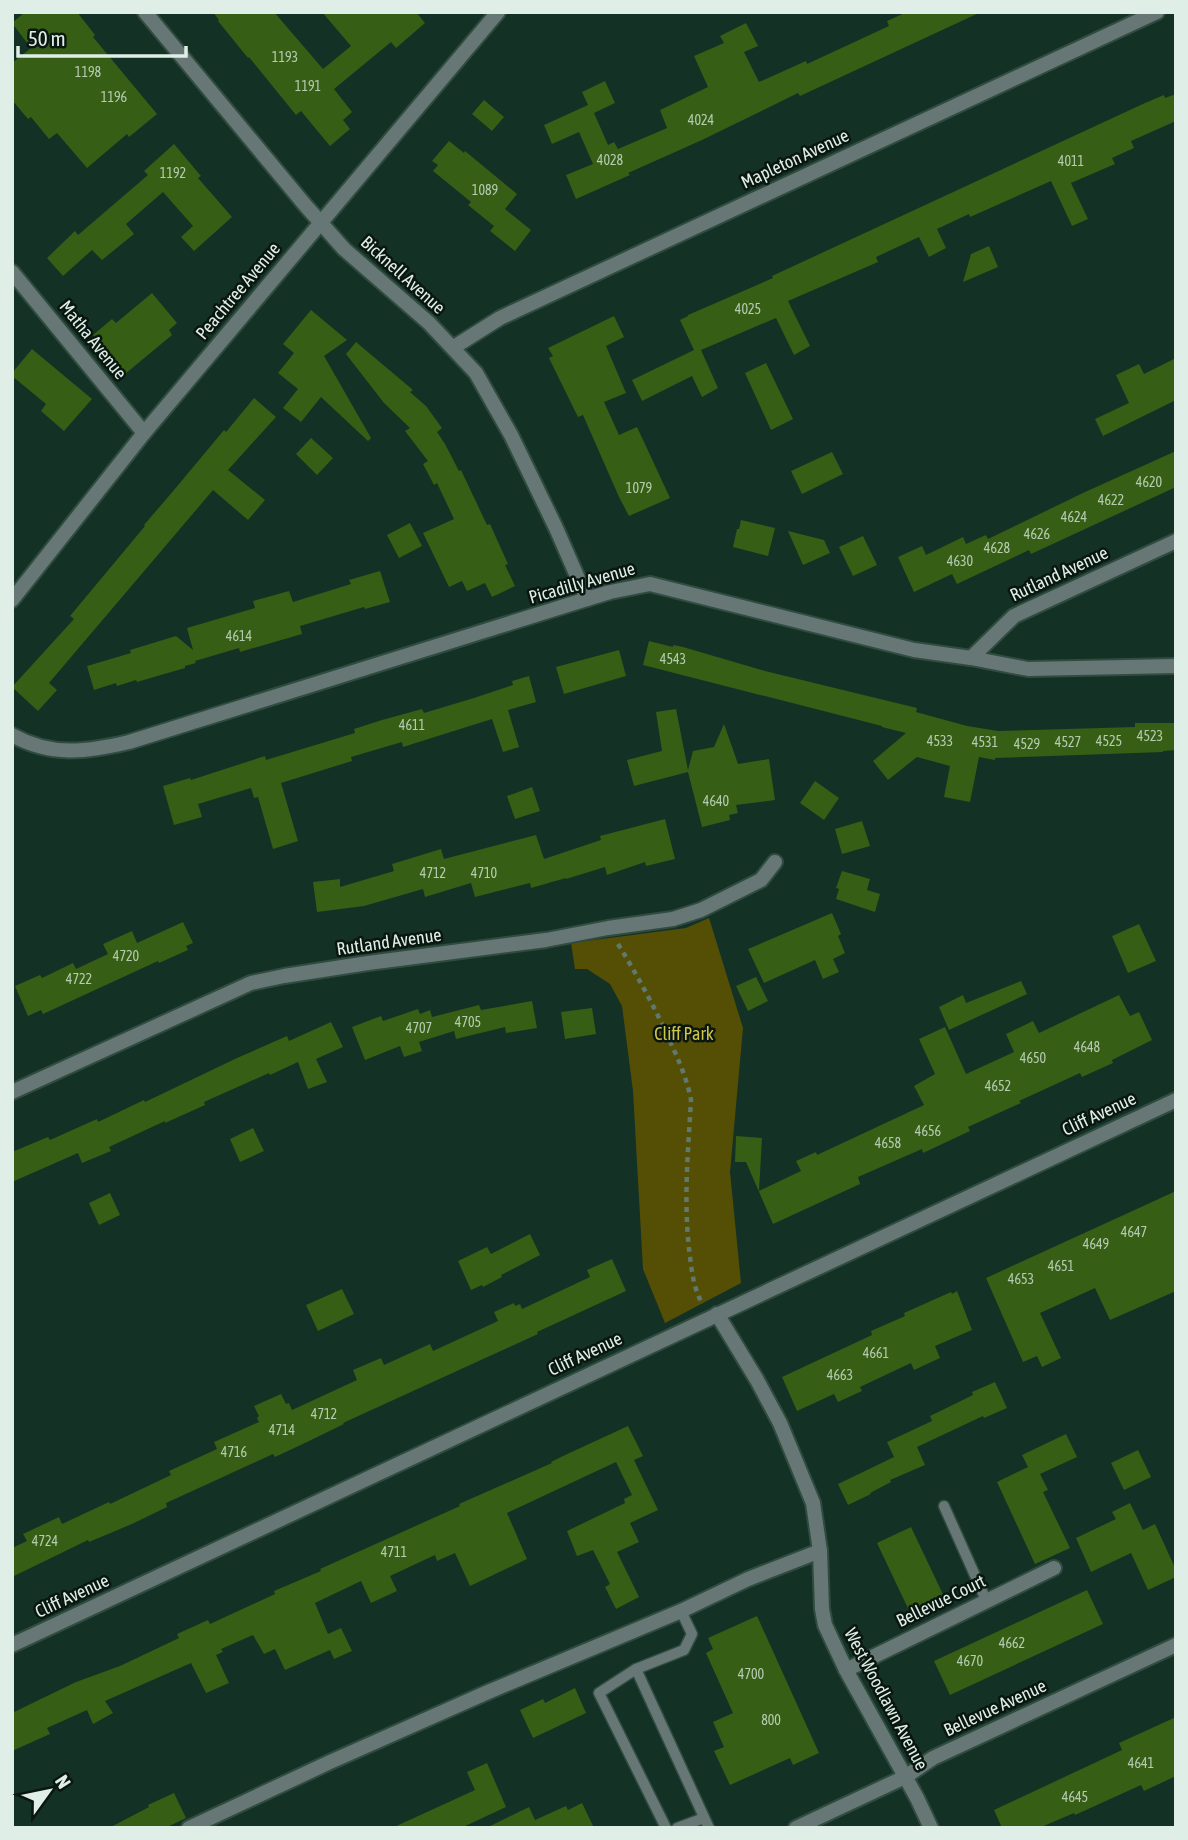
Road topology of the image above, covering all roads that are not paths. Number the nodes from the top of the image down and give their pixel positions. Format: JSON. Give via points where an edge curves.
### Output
{"nodes":[{"id":1,"x":145,"y":12,"type":"edge"},
{"id":2,"x":498,"y":12,"type":"edge"},
{"id":3,"x":1157,"y":12,"type":"edge"},
{"id":4,"x":321,"y":223,"type":"junction"},
{"id":5,"x":12,"y":272,"type":"edge"},
{"id":6,"x":454,"y":347,"type":"junction"},
{"id":7,"x":144,"y":433,"type":"junction"},
{"id":8,"x":1176,"y":541,"type":"edge"},
{"id":9,"x":587,"y":599,"type":"junction"},
{"id":10,"x":12,"y":600,"type":"edge"},
{"id":11,"x":971,"y":658,"type":"junction"},
{"id":12,"x":1176,"y":666,"type":"edge"},
{"id":13,"x":12,"y":735,"type":"edge"},
{"id":14,"x":775,"y":862,"type":"dead end"},
{"id":15,"x":12,"y":1092,"type":"edge"},
{"id":16,"x":1176,"y":1100,"type":"edge"},
{"id":17,"x":713,"y":1315,"type":"junction"},
{"id":18,"x":944,"y":1506,"type":"dead end"},
{"id":19,"x":820,"y":1551,"type":"junction"},
{"id":20,"x":1054,"y":1568,"type":"dead end"},
{"id":21,"x":986,"y":1600,"type":"junction"},
{"id":22,"x":681,"y":1611,"type":"junction"},
{"id":23,"x":12,"y":1645,"type":"edge"},
{"id":24,"x":1176,"y":1645,"type":"edge"},
{"id":25,"x":636,"y":1669,"type":"junction"},
{"id":26,"x":846,"y":1670,"type":"junction"},
{"id":27,"x":905,"y":1777,"type":"junction"},
{"id":28,"x":707,"y":1823,"type":"edge"},
{"id":29,"x":189,"y":1828,"type":"edge"},
{"id":30,"x":666,"y":1828,"type":"edge"},
{"id":31,"x":677,"y":1828,"type":"edge"},
{"id":32,"x":796,"y":1828,"type":"edge"},
{"id":33,"x":931,"y":1828,"type":"edge"}],
"edges":[{"from":1,"to":4,"type":"street","name":"Bicknell Avenue"},
{"from":2,"to":4,"type":"street","name":"Peachtree Avenue"},
{"from":3,"to":6,"type":"street","name":"Mapleton Avenue","via":[[500,318]]},
{"from":4,"to":6,"type":"street","name":"Bicknell Avenue"},
{"from":4,"to":7,"type":"street","name":"Peachtree Avenue"},
{"from":5,"to":7,"type":"street","name":"Matha Avenue"},
{"from":6,"to":9,"type":"street","name":"Bicknell Avenue","via":[[477,373],[511,435]]},
{"from":7,"to":10,"type":"street","name":"Peachtree Avenue"},
{"from":8,"to":11,"type":"street","name":"Rutland Avenue","via":[[1014,616]]},
{"from":9,"to":11,"type":"street","name":"Picadilly Avenue","via":[[650,584],[914,650]]},
{"from":9,"to":13,"type":"street","name":"Picadilly Avenue","via":[[100,749],[50,749]]},
{"from":11,"to":12,"type":"street","name":"Picadilly Avenue","via":[[1028,669]]},
{"from":14,"to":15,"type":"street","name":"Rutland Avenue","via":[[761,880],[701,911],[673,919],[251,983]]},
{"from":16,"to":17,"type":"street","name":"Cliff Avenue"},
{"from":17,"to":19,"type":"street","name":"West Woodlawn Avenue","via":[[780,1423],[813,1503]]},
{"from":17,"to":23,"type":"street","name":"Cliff Avenue"},
{"from":18,"to":21,"type":"lane"},
{"from":19,"to":22,"type":"street"},
{"from":19,"to":26,"type":"street","name":"West Woodlawn Avenue","via":[[825,1625]]},
{"from":20,"to":21,"type":"street","name":"Bellevue Court"},
{"from":21,"to":26,"type":"street","name":"Bellevue Court"},
{"from":22,"to":25,"type":"lane","via":[[692,1634],[684,1650]]},
{"from":22,"to":29,"type":"street","via":[[488,1692]]},
{"from":24,"to":27,"type":"street","name":"Bellevue Avenue","via":[[933,1758]]},
{"from":25,"to":28,"type":"lane"},
{"from":25,"to":30,"type":"lane","via":[[599,1693]]},
{"from":26,"to":27,"type":"street","name":"West Woodlawn Avenue"},
{"from":27,"to":32,"type":"street","name":"Bellevue Avenue"},
{"from":27,"to":33,"type":"street","name":"West Woodlawn Avenue"},
{"from":28,"to":31,"type":"lane"}]}
